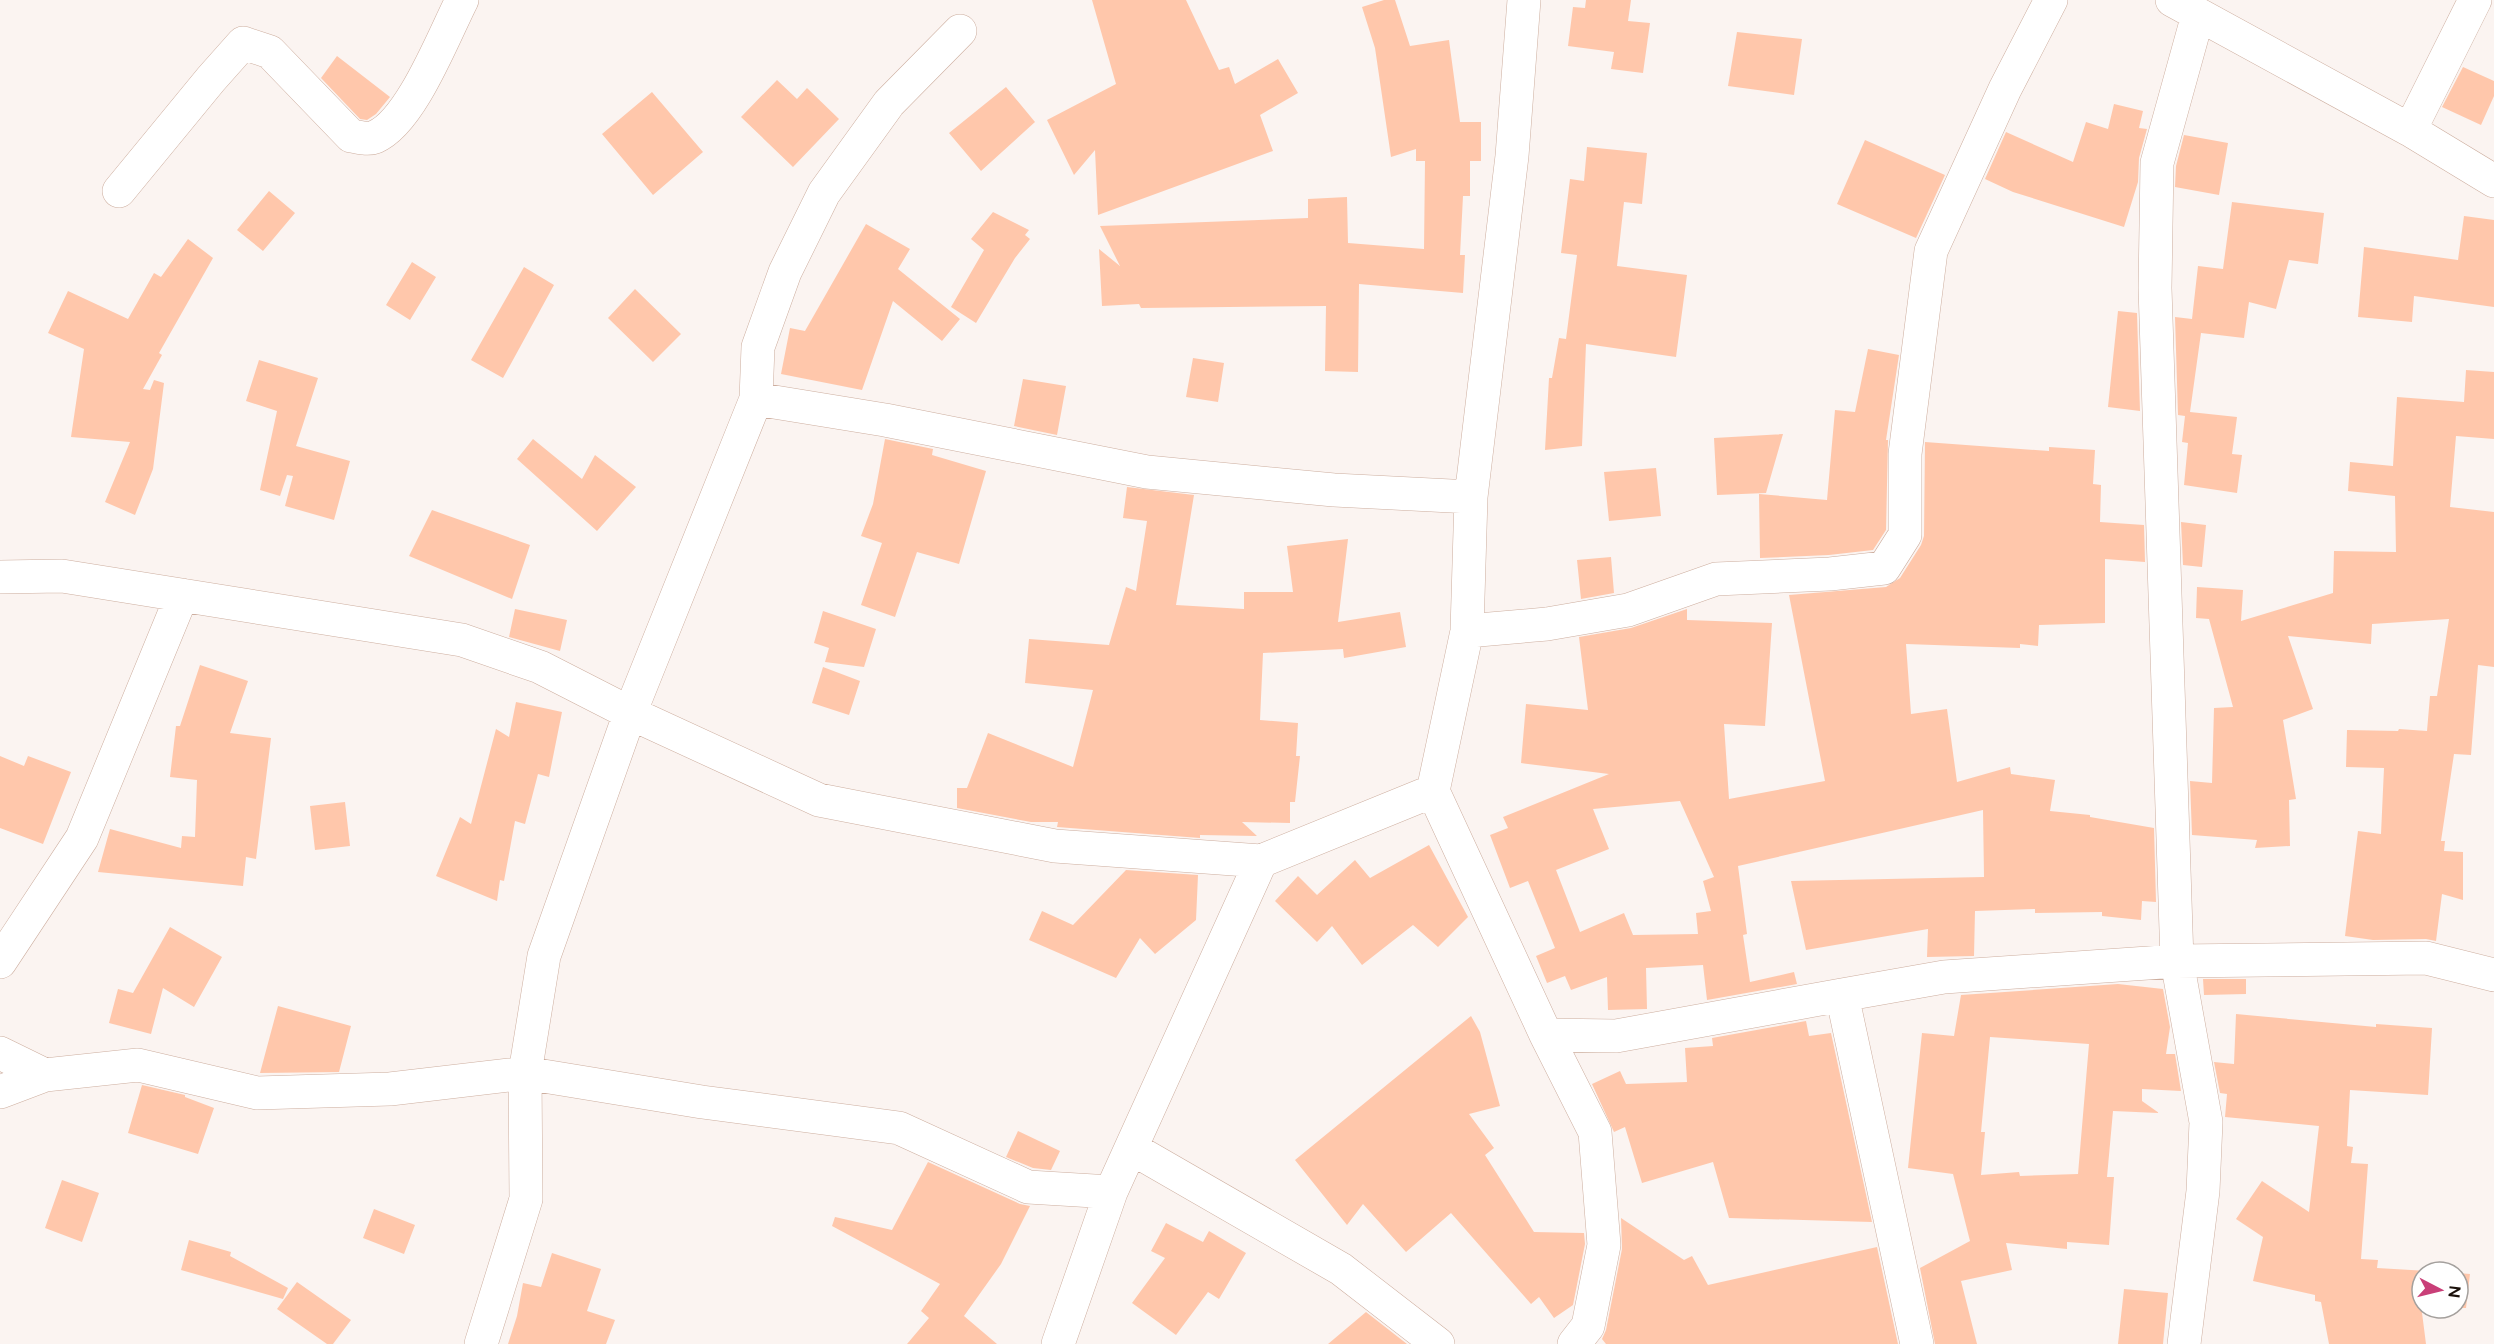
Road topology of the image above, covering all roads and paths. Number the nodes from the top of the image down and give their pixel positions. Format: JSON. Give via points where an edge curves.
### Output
{"nodes":[{"id":1,"x":462,"y":0,"type":"edge"},
{"id":2,"x":1524,"y":0,"type":"edge"},
{"id":3,"x":2051,"y":0,"type":"edge"},
{"id":4,"x":2475,"y":0,"type":"edge"},
{"id":5,"x":2185,"y":8,"type":"edge"},
{"id":6,"x":960,"y":31,"type":"dead end"},
{"id":7,"x":2410,"y":130,"type":"junction"},
{"id":8,"x":2494,"y":181,"type":"edge"},
{"id":9,"x":119,"y":191,"type":"dead end"},
{"id":10,"x":756,"y":399,"type":"junction"},
{"id":11,"x":1471,"y":497,"type":"junction"},
{"id":12,"x":0,"y":578,"type":"edge"},
{"id":13,"x":182,"y":595,"type":"junction"},
{"id":14,"x":1467,"y":631,"type":"junction"},
{"id":15,"x":630,"y":713,"type":"junction"},
{"id":16,"x":1433,"y":791,"type":"junction"},
{"id":17,"x":1261,"y":861,"type":"junction"},
{"id":18,"x":2176,"y":961,"type":"junction"},
{"id":19,"x":0,"y":962,"type":"edge"},
{"id":20,"x":2494,"y":975,"type":"edge"},
{"id":21,"x":1842,"y":995,"type":"junction"},
{"id":22,"x":1546,"y":1035,"type":"junction"},
{"id":23,"x":0,"y":1053,"type":"edge"},
{"id":24,"x":525,"y":1073,"type":"junction"},
{"id":25,"x":45,"y":1074,"type":"junction"},
{"id":26,"x":0,"y":1092,"type":"edge"},
{"id":27,"x":1131,"y":1148,"type":"junction"},
{"id":28,"x":1111,"y":1192,"type":"junction"},
{"id":29,"x":481,"y":1344,"type":"edge"},
{"id":30,"x":1058,"y":1344,"type":"edge"},
{"id":31,"x":1438,"y":1344,"type":"edge"},
{"id":32,"x":1575,"y":1344,"type":"edge"},
{"id":33,"x":1917,"y":1344,"type":"edge"},
{"id":34,"x":2184,"y":1344,"type":"edge"}],
"edges":[{"from":1,"to":9,"type":"street","via":[[416,93],[392,126],[373,138],[351,136],[270,52],[243,44]]},
{"from":2,"to":11,"type":"street","via":[[1512,156]]},
{"from":3,"to":14,"type":"street","via":[[2005,89],[1931,251],[1905,454],[1905,535],[1884,568],[1716,579],[1628,610],[1547,624]]},
{"from":4,"to":7,"type":"street"},
{"from":5,"to":7,"type":"street"},
{"from":5,"to":18,"type":"street","via":[[2157,164],[2155,288]]},
{"from":6,"to":10,"type":"street","via":[[889,103],[824,193],[785,272],[758,347]]},
{"from":7,"to":8,"type":"street"},
{"from":10,"to":11,"type":"street","via":[[885,420],[1147,472],[1334,490]]},
{"from":10,"to":15,"type":"street"},
{"from":11,"to":14,"type":"street"},
{"from":12,"to":13,"type":"street","via":[[62,576]]},
{"from":13,"to":15,"type":"street","via":[[462,640],[540,667]]},
{"from":13,"to":19,"type":"street","via":[[82,838]]},
{"from":14,"to":16,"type":"street"},
{"from":15,"to":17,"type":"street","via":[[819,800],[1055,846]]},
{"from":15,"to":24,"type":"street","via":[[544,956]]},
{"from":16,"to":17,"type":"street"},
{"from":16,"to":22,"type":"street"},
{"from":17,"to":27,"type":"street"},
{"from":18,"to":20,"type":"street","via":[[2426,958]]},
{"from":18,"to":21,"type":"street","via":[[1944,977]]},
{"from":18,"to":34,"type":"street","via":[[2206,1122],[2203,1191]]},
{"from":21,"to":22,"type":"street","via":[[1616,1036]]},
{"from":21,"to":33,"type":"street"},
{"from":22,"to":32,"type":"street","via":[[1595,1132],[1604,1245],[1588,1326]]},
{"from":23,"to":25,"type":"street"},
{"from":24,"to":25,"type":"street","via":[[390,1089],[257,1093],[138,1065]]},
{"from":24,"to":28,"type":"street","via":[[899,1128],[1028,1187]]},
{"from":24,"to":29,"type":"street","via":[[526,1198]]},
{"from":25,"to":26,"type":"street"},
{"from":27,"to":28,"type":"street"},
{"from":27,"to":31,"type":"street","via":[[1341,1269]]},
{"from":28,"to":30,"type":"street"}]}
